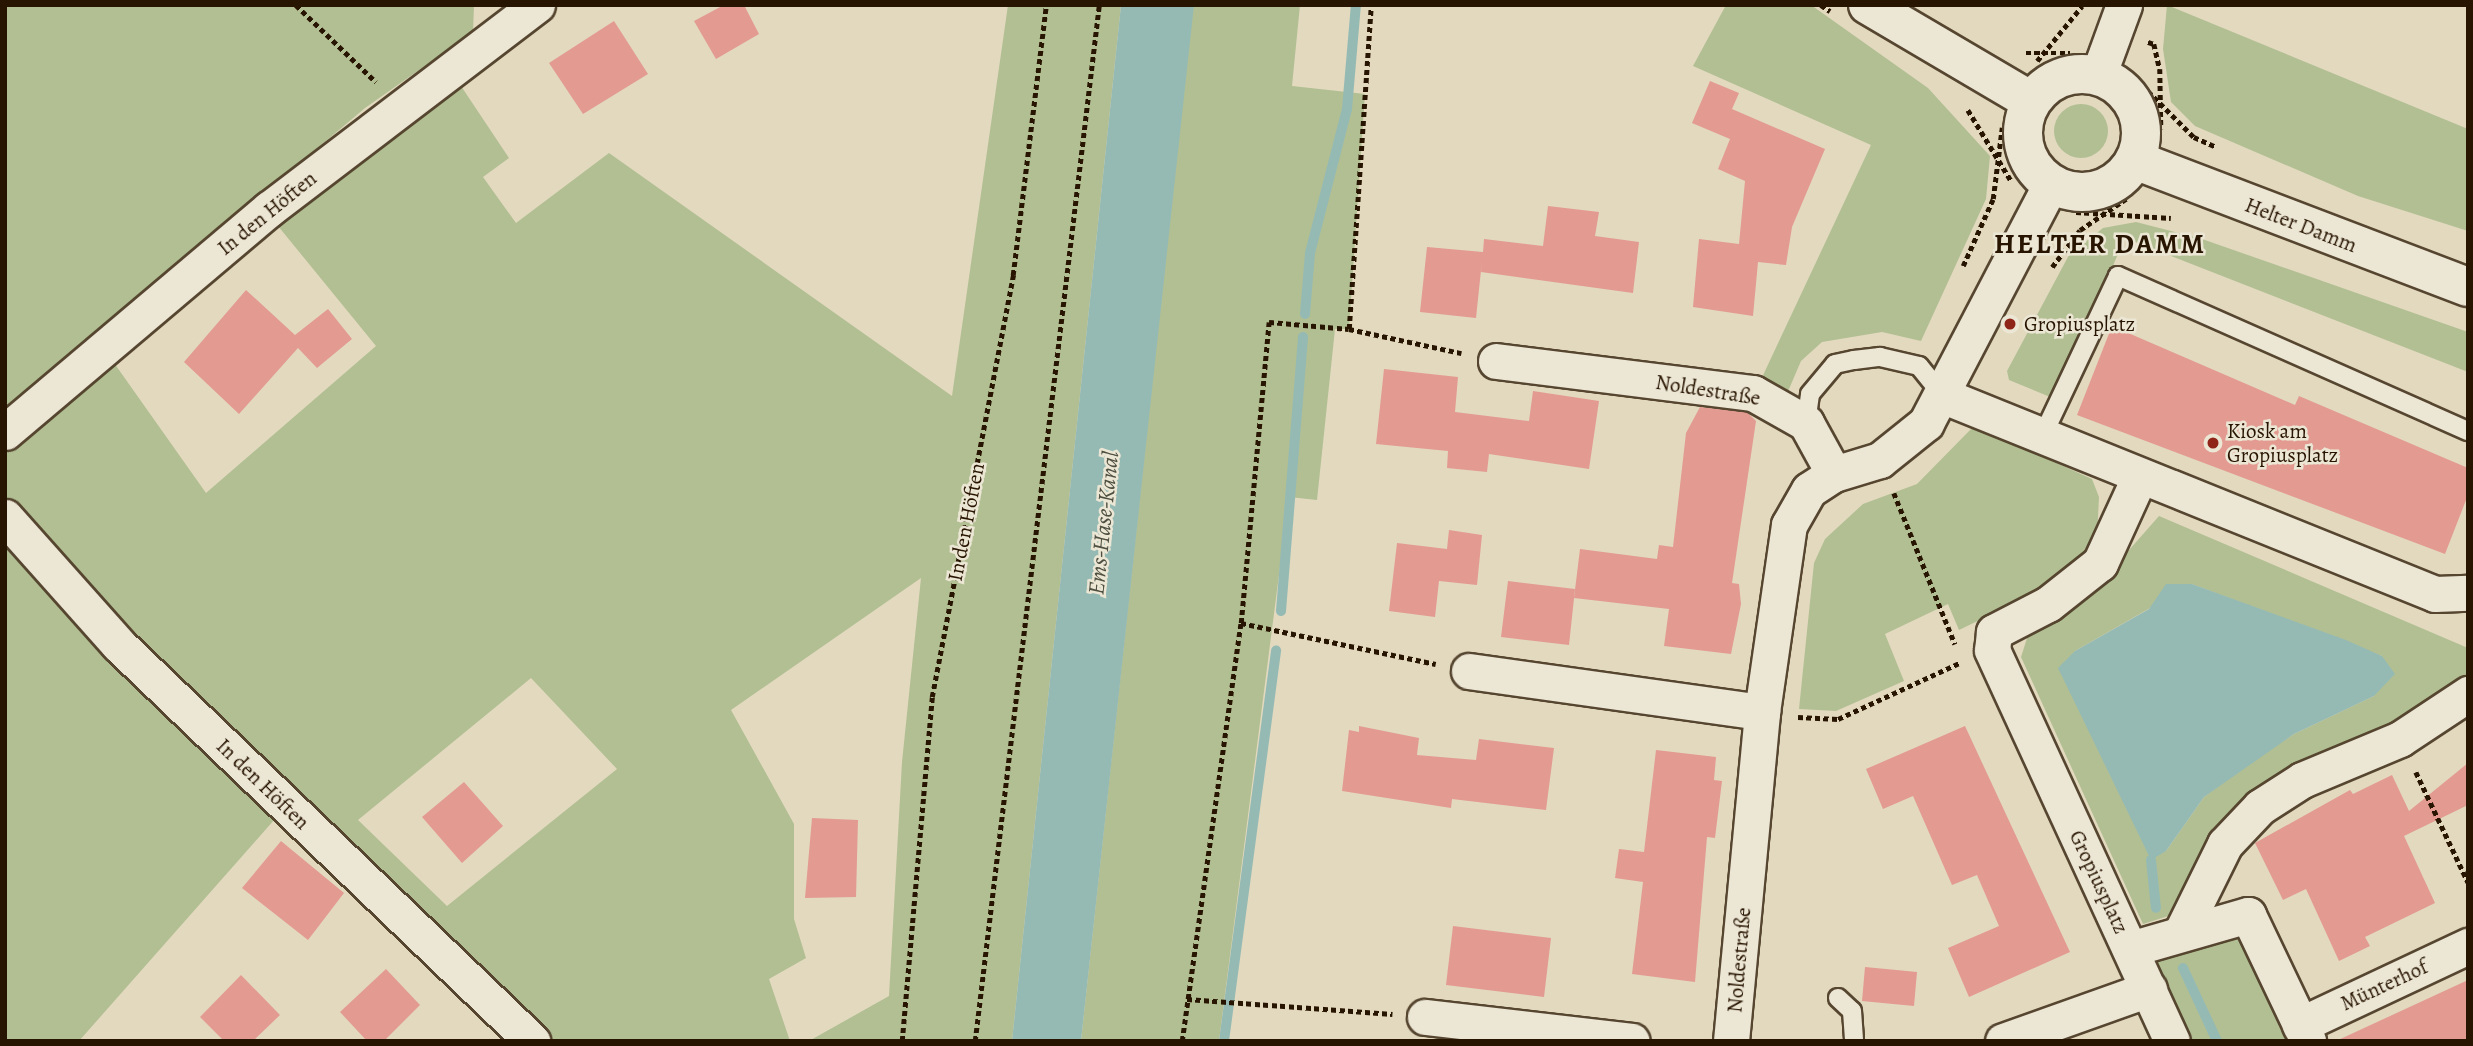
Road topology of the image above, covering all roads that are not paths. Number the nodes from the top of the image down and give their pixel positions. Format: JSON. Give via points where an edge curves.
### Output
{"nodes":[{"id":1,"x":537,"y":5,"type":"edge"},
{"id":2,"x":1868,"y":5,"type":"edge"},
{"id":3,"x":2124,"y":5,"type":"edge"},
{"id":4,"x":2098,"y":76,"type":"junction"},
{"id":5,"x":2031,"y":101,"type":"junction"},
{"id":6,"x":2135,"y":160,"type":"junction"},
{"id":7,"x":2050,"y":184,"type":"junction"},
{"id":8,"x":2468,"y":287,"type":"edge"},
{"id":9,"x":1496,"y":361,"type":"road end"},
{"id":10,"x":1944,"y":397,"type":"junction"},
{"id":11,"x":1806,"y":423,"type":"junction"},
{"id":12,"x":2468,"y":431,"type":"edge"},
{"id":13,"x":5,"y":432,"type":"edge"},
{"id":14,"x":2042,"y":437,"type":"junction"},
{"id":15,"x":1834,"y":474,"type":"junction"},
{"id":16,"x":2139,"y":478,"type":"junction"},
{"id":17,"x":5,"y":517,"type":"edge"},
{"id":18,"x":2468,"y":593,"type":"edge"},
{"id":19,"x":1469,"y":671,"type":"road end"},
{"id":20,"x":2468,"y":694,"type":"edge"},
{"id":21,"x":1762,"y":712,"type":"junction"},
{"id":22,"x":2182,"y":931,"type":"junction"},
{"id":23,"x":2468,"y":946,"type":"edge"},
{"id":24,"x":2130,"y":949,"type":"junction"},
{"id":25,"x":2149,"y":989,"type":"junction"},
{"id":26,"x":1838,"y":998,"type":"dead end"},
{"id":27,"x":1425,"y":1017,"type":"road end"},
{"id":28,"x":2304,"y":1033,"type":"edge"},
{"id":29,"x":532,"y":1041,"type":"edge"},
{"id":30,"x":1632,"y":1041,"type":"edge"},
{"id":31,"x":1731,"y":1041,"type":"edge"},
{"id":32,"x":1854,"y":1041,"type":"edge"},
{"id":33,"x":2003,"y":1041,"type":"edge"},
{"id":34,"x":2172,"y":1041,"type":"edge"}],
"edges":[{"from":1,"to":13,"type":"street","name":"In den Höften","via":[[401,106]]},
{"from":2,"to":5,"type":"street"},
{"from":3,"to":4,"type":"street"},
{"from":4,"to":5,"type":"street","via":[[2055,80]]},
{"from":4,"to":6,"type":"street","via":[[2135,106],[2141,130]]},
{"from":5,"to":7,"type":"street","via":[[2023,144],[2032,166]]},
{"from":6,"to":7,"type":"street","via":[[2100,189],[2074,192]]},
{"from":6,"to":8,"type":"street","name":"Helter Damm"},
{"from":7,"to":10,"type":"street"},
{"from":9,"to":11,"type":"street","name":"Noldestraße","via":[[1754,393]]},
{"from":10,"to":11,"type":"lane","via":[[1919,366],[1880,357],[1854,360],[1835,364],[1810,394]]},
{"from":10,"to":14,"type":"street"},
{"from":10,"to":15,"type":"street","via":[[1906,443],[1880,460]]},
{"from":11,"to":15,"type":"street"},
{"from":12,"to":14,"type":"lane","via":[[2118,276]]},
{"from":14,"to":16,"type":"street"},
{"from":15,"to":21,"type":"street","name":"Noldestraße","via":[[1809,490],[1789,525]]},
{"from":16,"to":18,"type":"street","via":[[2435,594]]},
{"from":16,"to":24,"type":"street","name":"Gropiusplatz","via":[[2100,563],[2048,604],[1994,632],[1977,656]]},
{"from":17,"to":29,"type":"street","name":"In den Höften","via":[[118,644]]},
{"from":19,"to":21,"type":"street"},
{"from":20,"to":22,"type":"street","via":[[2400,739],[2302,780],[2260,807],[2225,844]]},
{"from":21,"to":31,"type":"street","name":"Noldestraße"},
{"from":22,"to":24,"type":"street","name":"Gropiusplatz"},
{"from":22,"to":28,"type":"street","name":"Münterhof","via":[[2248,915]]},
{"from":23,"to":28,"type":"street","name":"Münterhof"},
{"from":24,"to":25,"type":"street","name":"Gropiusplatz"},
{"from":25,"to":33,"type":"street"},
{"from":25,"to":34,"type":"street","name":"Gropiusplatz"},
{"from":26,"to":32,"type":"lane","via":[[1852,1011]]},
{"from":27,"to":30,"type":"street"}]}
